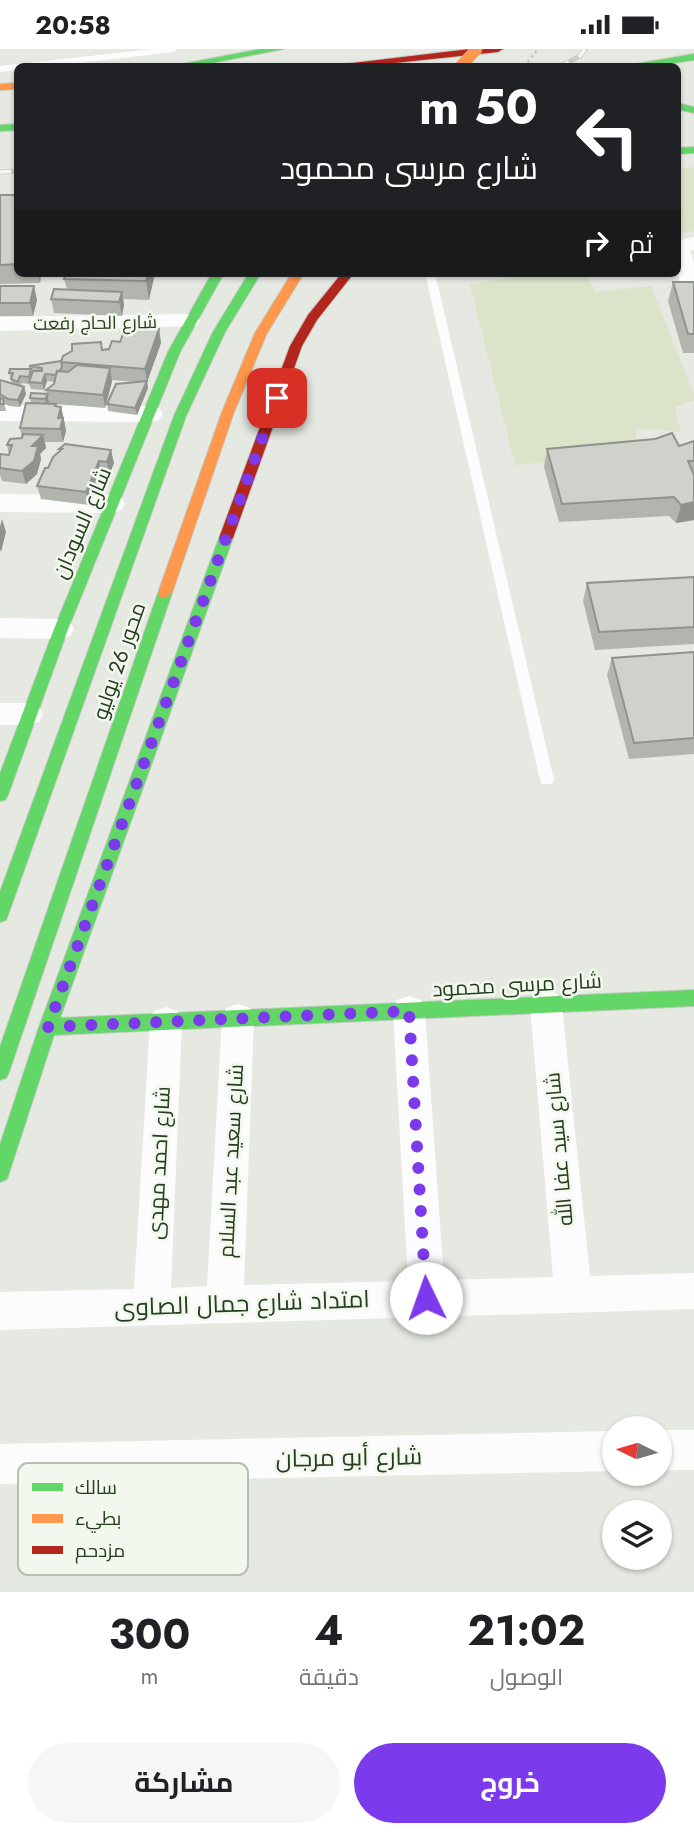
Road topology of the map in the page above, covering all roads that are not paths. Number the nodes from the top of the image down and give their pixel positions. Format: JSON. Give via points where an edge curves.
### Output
{"nodes":[{"id":1,"x":174,"y":49,"type":"edge"},
{"id":2,"x":278,"y":49,"type":"edge"},
{"id":3,"x":477,"y":49,"type":"edge"},
{"id":4,"x":498,"y":49,"type":"edge"},
{"id":5,"x":515,"y":49,"type":"edge"},
{"id":6,"x":694,"y":57,"type":"edge"},
{"id":7,"x":53,"y":63,"type":"edge"},
{"id":8,"x":196,"y":63,"type":"edge"},
{"id":9,"x":363,"y":63,"type":"edge"},
{"id":10,"x":464,"y":63,"type":"edge"},
{"id":11,"x":504,"y":63,"type":"edge"},
{"id":12,"x":651,"y":63,"type":"edge"},
{"id":13,"x":681,"y":258,"type":"edge"},
{"id":14,"x":216,"y":277,"type":"edge"},
{"id":15,"x":253,"y":277,"type":"edge"},
{"id":16,"x":296,"y":277,"type":"edge"},
{"id":17,"x":345,"y":277,"type":"edge"},
{"id":18,"x":431,"y":277,"type":"edge"},
{"id":19,"x":694,"y":290,"type":"edge"},
{"id":20,"x":189,"y":321,"type":"junction"},
{"id":21,"x":0,"y":324,"type":"edge"},
{"id":22,"x":16,"y":406,"type":"edge"},
{"id":23,"x":150,"y":414,"type":"junction"},
{"id":24,"x":0,"y":503,"type":"edge"},
{"id":25,"x":113,"y":504,"type":"junction"},
{"id":26,"x":0,"y":628,"type":"edge"},
{"id":27,"x":61,"y":629,"type":"junction"},
{"id":28,"x":0,"y":714,"type":"edge"},
{"id":29,"x":29,"y":714,"type":"junction"},
{"id":30,"x":547,"y":780,"type":"dead end"},
{"id":31,"x":0,"y":795,"type":"edge"},
{"id":32,"x":0,"y":915,"type":"edge"},
{"id":33,"x":694,"y":998,"type":"edge"},
{"id":34,"x":545,"y":1005,"type":"junction"},
{"id":35,"x":409,"y":1011,"type":"junction"},
{"id":36,"x":238,"y":1019,"type":"junction"},
{"id":37,"x":166,"y":1022,"type":"junction"},
{"id":38,"x":48,"y":1027,"type":"junction"},
{"id":39,"x":0,"y":1072,"type":"edge"},
{"id":40,"x":0,"y":1173,"type":"edge"},
{"id":41,"x":694,"y":1291,"type":"edge"},
{"id":42,"x":573,"y":1294,"type":"junction"},
{"id":43,"x":426,"y":1298,"type":"junction"},
{"id":44,"x":225,"y":1303,"type":"junction"},
{"id":45,"x":152,"y":1305,"type":"junction"},
{"id":46,"x":0,"y":1311,"type":"edge"},
{"id":47,"x":672,"y":1450,"type":"edge"},
{"id":48,"x":694,"y":1450,"type":"edge"},
{"id":49,"x":602,"y":1451,"type":"edge"},
{"id":50,"x":47,"y":1463,"type":"edge"},
{"id":51,"x":0,"y":1464,"type":"edge"},
{"id":52,"x":18,"y":1464,"type":"edge"}],
"edges":[{"from":1,"to":7,"type":"lane"},
{"from":2,"to":8,"type":"main road"},
{"from":3,"to":10,"type":"main road","bridge":true},
{"from":4,"to":9,"type":"main road"},
{"from":5,"to":11,"type":"main road"},
{"from":6,"to":12,"type":"main road"},
{"from":13,"to":19,"type":"street"},
{"from":14,"to":20,"type":"main road","name":"شارع السودان"},
{"from":15,"to":32,"type":"main road","name":"محور 26 يوليو","via":[[219,332],[180,416]]},
{"from":16,"to":39,"type":"main road","name":"محور 26 يوليو","via":[[261,333],[228,412]]},
{"from":17,"to":38,"type":"main road","via":[[296,346]]},
{"from":18,"to":30,"type":"lane"},
{"from":20,"to":21,"type":"street","name":"شارع الحاج رفعت"},
{"from":20,"to":23,"type":"main road","name":"شارع السودان"},
{"from":22,"to":23,"type":"street"},
{"from":23,"to":25,"type":"main road","name":"شارع السودان"},
{"from":24,"to":25,"type":"street"},
{"from":25,"to":27,"type":"main road","name":"شارع السودان"},
{"from":26,"to":27,"type":"street"},
{"from":27,"to":29,"type":"main road","name":"شارع السودان"},
{"from":28,"to":29,"type":"street"},
{"from":29,"to":31,"type":"main road","name":"شارع السودان"},
{"from":33,"to":34,"type":"main road","name":"شارع مرسى محمود"},
{"from":34,"to":35,"type":"main road","name":"شارع مرسى محمود"},
{"from":34,"to":42,"type":"street","name":"شارع سيد عفا الله"},
{"from":35,"to":36,"type":"main road","name":"شارع مرسى محمود"},
{"from":35,"to":43,"type":"street"},
{"from":36,"to":37,"type":"main road","name":"شارع مرسى محمود"},
{"from":36,"to":44,"type":"street","name":"شارع سعيد عبد السلام"},
{"from":37,"to":38,"type":"main road","name":"شارع مرسى محمود"},
{"from":37,"to":45,"type":"street","name":"شارع احمد مهدى"},
{"from":38,"to":40,"type":"main road"},
{"from":41,"to":42,"type":"street","name":"امتداد شارع جمال الصاوى"},
{"from":42,"to":43,"type":"street","name":"امتداد شارع جمال الصاوى"},
{"from":43,"to":44,"type":"street","name":"امتداد شارع جمال الصاوى"},
{"from":44,"to":45,"type":"street","name":"امتداد شارع جمال الصاوى"},
{"from":45,"to":46,"type":"street","name":"امتداد شارع جمال الصاوى"},
{"from":47,"to":48,"type":"street"},
{"from":49,"to":50,"type":"street","name":"شارع أبو مرجان"},
{"from":51,"to":52,"type":"street","name":"شارع أبو مرجان"}]}
